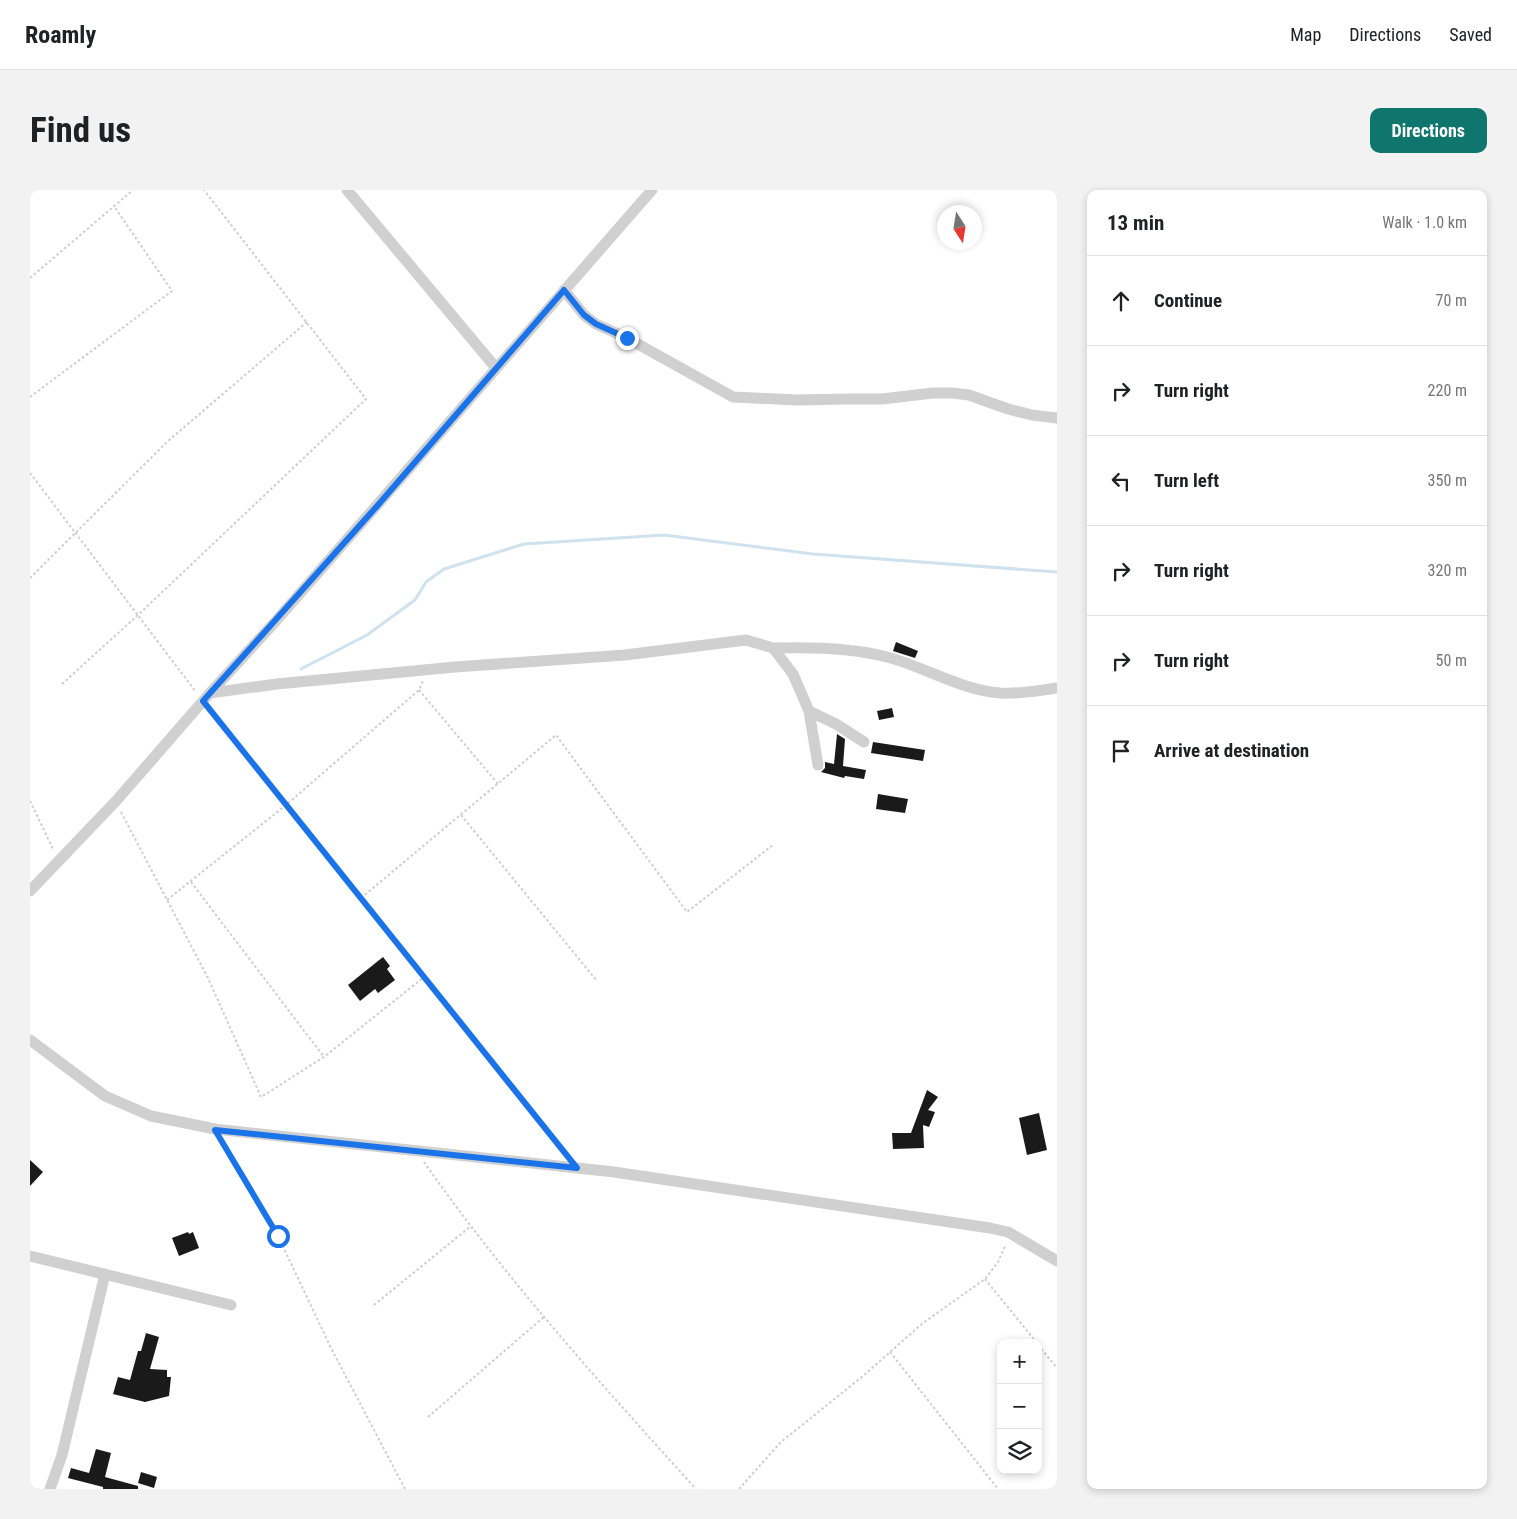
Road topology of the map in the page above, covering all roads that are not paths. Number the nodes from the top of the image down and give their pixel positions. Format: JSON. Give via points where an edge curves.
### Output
{"nodes":[{"id":1,"x":347,"y":190,"type":"edge"},
{"id":2,"x":652,"y":190,"type":"edge"},
{"id":3,"x":564,"y":290,"type":"junction"},
{"id":4,"x":496,"y":368,"type":"junction"},
{"id":5,"x":1057,"y":418,"type":"edge"},
{"id":6,"x":773,"y":648,"type":"junction"},
{"id":7,"x":1057,"y":688,"type":"edge"},
{"id":8,"x":206,"y":697,"type":"junction"},
{"id":9,"x":809,"y":711,"type":"junction"},
{"id":10,"x":864,"y":742,"type":"dead end"},
{"id":11,"x":818,"y":765,"type":"dead end"},
{"id":12,"x":30,"y":891,"type":"edge"},
{"id":13,"x":30,"y":1040,"type":"edge"},
{"id":14,"x":30,"y":1256,"type":"edge"},
{"id":15,"x":1057,"y":1262,"type":"edge"},
{"id":16,"x":105,"y":1274,"type":"junction"},
{"id":17,"x":231,"y":1305,"type":"dead end"},
{"id":18,"x":50,"y":1489,"type":"edge"}],
"edges":[{"from":1,"to":4,"type":"street"},
{"from":2,"to":3,"type":"street"},
{"from":3,"to":4,"type":"street"},
{"from":3,"to":5,"type":"street","via":[[584,315],[596,324],[733,397],[856,399],[952,393],[968,395],[1008,410]]},
{"from":4,"to":8,"type":"street"},
{"from":6,"to":7,"type":"street","via":[[815,648],[884,656],[999,693]]},
{"from":6,"to":8,"type":"street","via":[[746,640],[625,655],[277,684]]},
{"from":6,"to":9,"type":"street","via":[[793,674]]},
{"from":8,"to":12,"type":"street","via":[[116,801]]},
{"from":9,"to":10,"type":"street"},
{"from":9,"to":11,"type":"street"},
{"from":13,"to":15,"type":"street","via":[[105,1096],[151,1116],[215,1130],[614,1172],[990,1228],[1008,1232]]},
{"from":14,"to":16,"type":"street"},
{"from":16,"to":17,"type":"street"},
{"from":16,"to":18,"type":"street","via":[[62,1455]]}]}
